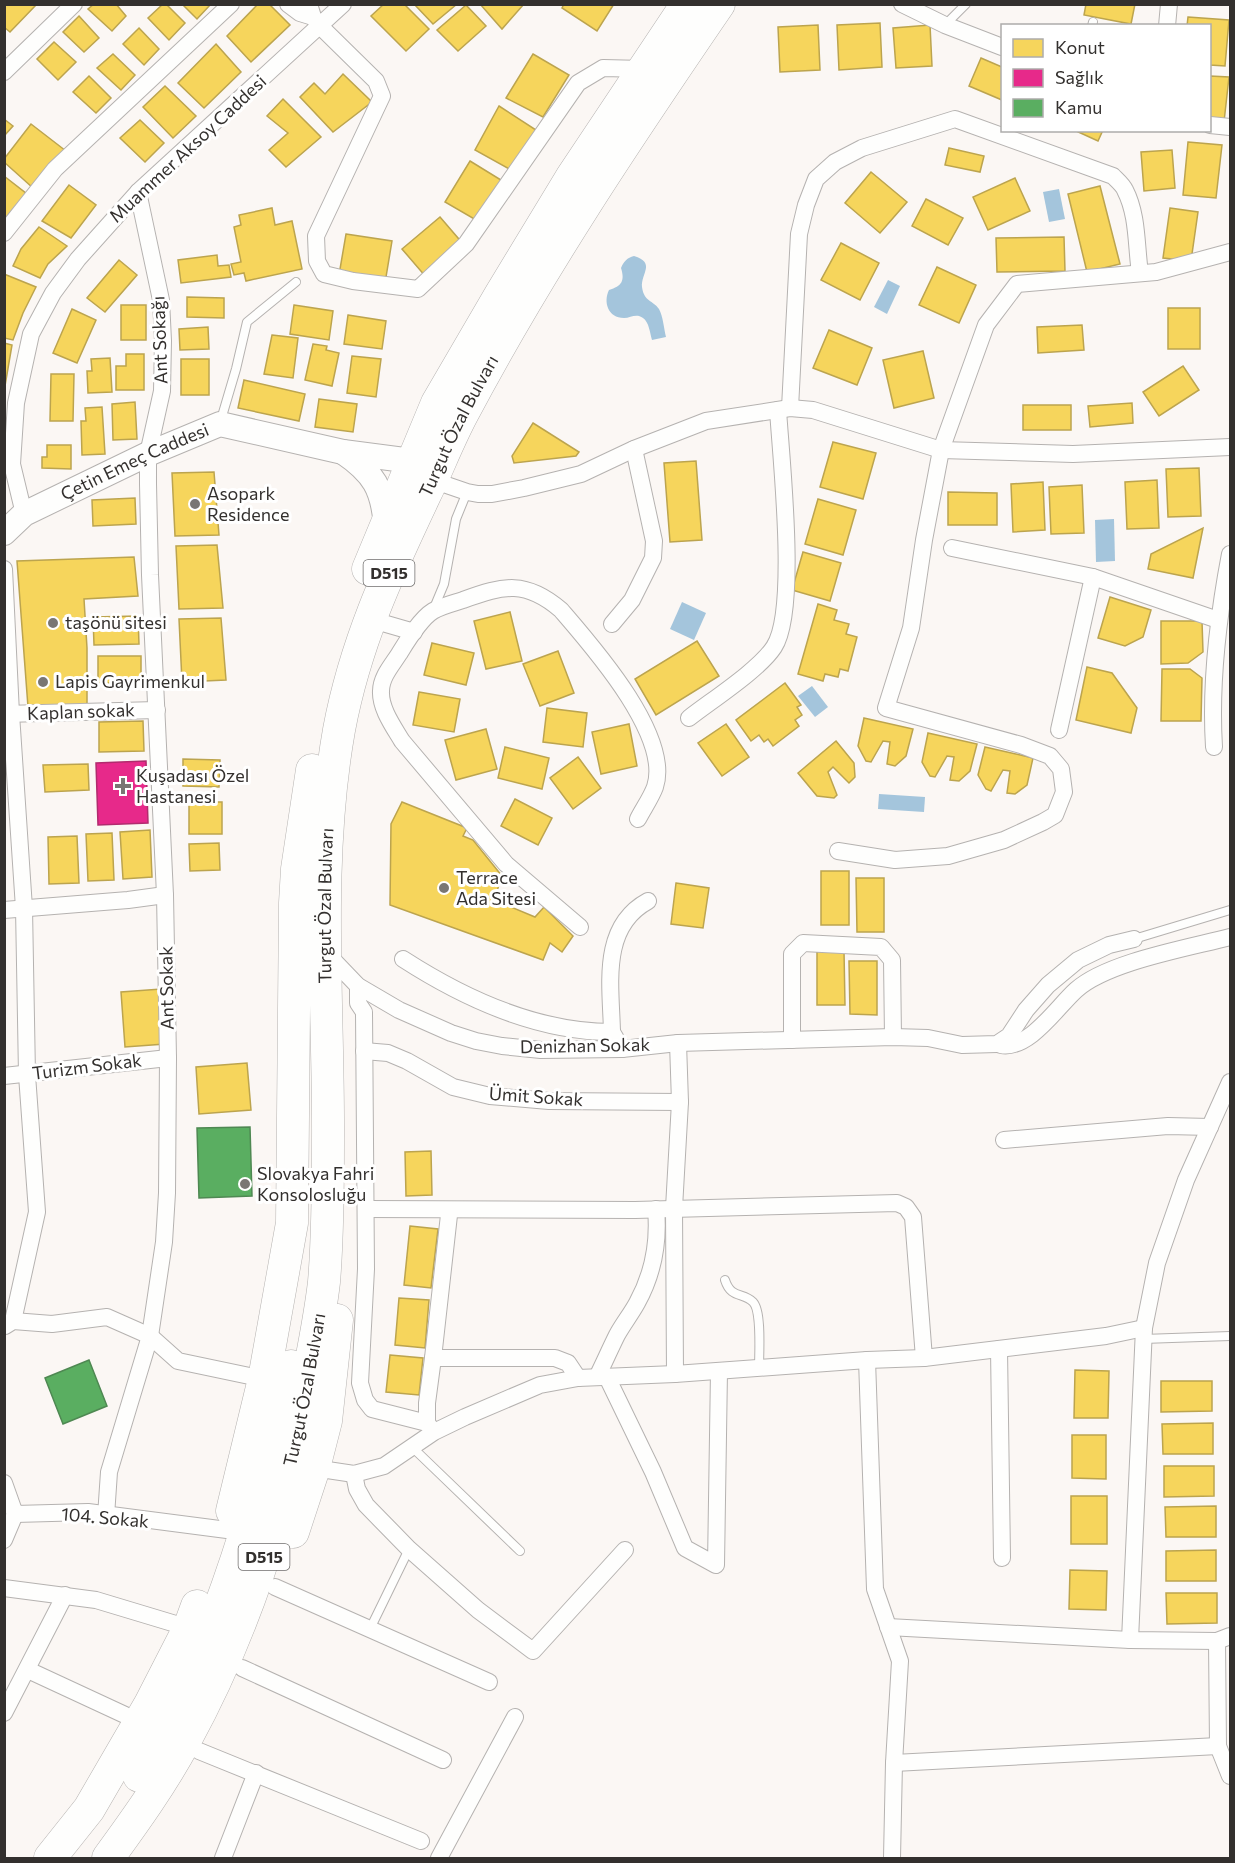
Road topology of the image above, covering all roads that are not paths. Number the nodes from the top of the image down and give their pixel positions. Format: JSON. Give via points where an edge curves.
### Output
{"nodes":[{"id":1,"x":74,"y":4,"type":"edge"},
{"id":2,"x":231,"y":4,"type":"edge"},
{"id":3,"x":288,"y":4,"type":"edge"},
{"id":4,"x":343,"y":4,"type":"edge"},
{"id":5,"x":687,"y":4,"type":"edge"},
{"id":6,"x":719,"y":4,"type":"edge"},
{"id":7,"x":902,"y":4,"type":"edge"},
{"id":8,"x":966,"y":4,"type":"edge"},
{"id":9,"x":1169,"y":4,"type":"edge"},
{"id":10,"x":314,"y":16,"type":"edge"},
{"id":11,"x":1167,"y":24,"type":"edge"},
{"id":12,"x":945,"y":25,"type":"junction"},
{"id":13,"x":1001,"y":47,"type":"edge"},
{"id":14,"x":644,"y":69,"type":"junction"},
{"id":15,"x":4,"y":72,"type":"edge"},
{"id":16,"x":1211,"y":125,"type":"edge"},
{"id":17,"x":1230,"y":127,"type":"edge"},
{"id":18,"x":138,"y":192,"type":"junction"},
{"id":19,"x":4,"y":233,"type":"edge"},
{"id":20,"x":1230,"y":252,"type":"edge"},
{"id":21,"x":1140,"y":273,"type":"junction"},
{"id":22,"x":296,"y":282,"type":"dead end"},
{"id":23,"x":784,"y":409,"type":"junction"},
{"id":24,"x":220,"y":424,"type":"junction"},
{"id":25,"x":1230,"y":447,"type":"edge"},
{"id":26,"x":634,"y":449,"type":"junction"},
{"id":27,"x":941,"y":450,"type":"junction"},
{"id":28,"x":343,"y":452,"type":"junction"},
{"id":29,"x":148,"y":454,"type":"junction"},
{"id":30,"x":422,"y":471,"type":"junction"},
{"id":31,"x":467,"y":492,"type":"junction"},
{"id":32,"x":24,"y":514,"type":"junction"},
{"id":33,"x":386,"y":526,"type":"junction"},
{"id":34,"x":4,"y":533,"type":"edge"},
{"id":35,"x":952,"y":548,"type":"dead end"},
{"id":36,"x":1230,"y":554,"type":"edge"},
{"id":37,"x":4,"y":569,"type":"edge"},
{"id":38,"x":1093,"y":577,"type":"junction"},
{"id":39,"x":432,"y":611,"type":"junction"},
{"id":40,"x":369,"y":619,"type":"junction"},
{"id":41,"x":1218,"y":620,"type":"junction"},
{"id":42,"x":612,"y":624,"type":"dead end"},
{"id":43,"x":414,"y":632,"type":"junction"},
{"id":44,"x":157,"y":710,"type":"junction"},
{"id":45,"x":8,"y":714,"type":"edge"},
{"id":46,"x":689,"y":718,"type":"dead end"},
{"id":47,"x":1059,"y":730,"type":"dead end"},
{"id":48,"x":1215,"y":747,"type":"dead end"},
{"id":49,"x":312,"y":770,"type":"junction"},
{"id":50,"x":638,"y":819,"type":"dead end"},
{"id":51,"x":838,"y":852,"type":"dead end"},
{"id":52,"x":327,"y":867,"type":"junction"},
{"id":53,"x":165,"y":895,"type":"junction"},
{"id":54,"x":648,"y":901,"type":"dead end"},
{"id":55,"x":24,"y":908,"type":"junction"},
{"id":56,"x":4,"y":910,"type":"edge"},
{"id":57,"x":1230,"y":910,"type":"edge"},
{"id":58,"x":580,"y":927,"type":"dead end"},
{"id":59,"x":1230,"y":937,"type":"edge"},
{"id":60,"x":1134,"y":939,"type":"joint"},
{"id":61,"x":403,"y":959,"type":"dead end"},
{"id":62,"x":335,"y":962,"type":"junction"},
{"id":63,"x":358,"y":986,"type":"junction"},
{"id":64,"x":337,"y":1013,"type":"junction"},
{"id":65,"x":612,"y":1032,"type":"junction"},
{"id":66,"x":893,"y":1037,"type":"junction"},
{"id":67,"x":792,"y":1040,"type":"junction"},
{"id":68,"x":678,"y":1043,"type":"junction"},
{"id":69,"x":997,"y":1044,"type":"junction"},
{"id":70,"x":622,"y":1049,"type":"junction"},
{"id":71,"x":364,"y":1051,"type":"junction"},
{"id":72,"x":168,"y":1058,"type":"junction"},
{"id":73,"x":27,"y":1075,"type":"junction"},
{"id":74,"x":4,"y":1076,"type":"edge"},
{"id":75,"x":1230,"y":1082,"type":"edge"},
{"id":76,"x":680,"y":1102,"type":"junction"},
{"id":77,"x":1210,"y":1127,"type":"junction"},
{"id":78,"x":1004,"y":1140,"type":"dead end"},
{"id":79,"x":674,"y":1208,"type":"junction"},
{"id":80,"x":366,"y":1209,"type":"junction"},
{"id":81,"x":656,"y":1209,"type":"junction"},
{"id":82,"x":449,"y":1215,"type":"dead end"},
{"id":83,"x":725,"y":1280,"type":"dead end"},
{"id":84,"x":9,"y":1324,"type":"edge"},
{"id":85,"x":1143,"y":1334,"type":"junction"},
{"id":86,"x":150,"y":1336,"type":"junction"},
{"id":87,"x":1230,"y":1336,"type":"edge"},
{"id":88,"x":999,"y":1349,"type":"junction"},
{"id":89,"x":433,"y":1358,"type":"junction"},
{"id":90,"x":924,"y":1358,"type":"junction"},
{"id":91,"x":867,"y":1360,"type":"junction"},
{"id":92,"x":759,"y":1368,"type":"junction"},
{"id":93,"x":718,"y":1371,"type":"junction"},
{"id":94,"x":675,"y":1374,"type":"junction"},
{"id":95,"x":602,"y":1377,"type":"junction"},
{"id":96,"x":578,"y":1378,"type":"junction"},
{"id":97,"x":264,"y":1379,"type":"junction"},
{"id":98,"x":430,"y":1427,"type":"junction"},
{"id":99,"x":412,"y":1447,"type":"junction"},
{"id":100,"x":314,"y":1468,"type":"junction"},
{"id":101,"x":354,"y":1474,"type":"junction"},
{"id":102,"x":4,"y":1483,"type":"edge"},
{"id":103,"x":15,"y":1514,"type":"junction"},
{"id":104,"x":106,"y":1516,"type":"junction"},
{"id":105,"x":227,"y":1530,"type":"junction"},
{"id":106,"x":4,"y":1539,"type":"edge"},
{"id":107,"x":409,"y":1549,"type":"junction"},
{"id":108,"x":625,"y":1550,"type":"dead end"},
{"id":109,"x":520,"y":1551,"type":"dead end"},
{"id":110,"x":1002,"y":1558,"type":"dead end"},
{"id":111,"x":275,"y":1587,"type":"junction"},
{"id":112,"x":4,"y":1588,"type":"edge"},
{"id":113,"x":65,"y":1596,"type":"junction"},
{"id":114,"x":888,"y":1627,"type":"junction"},
{"id":115,"x":189,"y":1628,"type":"junction"},
{"id":116,"x":370,"y":1629,"type":"junction"},
{"id":117,"x":1224,"y":1639,"type":"edge"},
{"id":118,"x":1130,"y":1640,"type":"junction"},
{"id":119,"x":242,"y":1668,"type":"junction"},
{"id":120,"x":28,"y":1670,"type":"junction"},
{"id":121,"x":489,"y":1682,"type":"dead end"},
{"id":122,"x":4,"y":1713,"type":"edge"},
{"id":123,"x":124,"y":1714,"type":"dead end"},
{"id":124,"x":515,"y":1717,"type":"dead end"},
{"id":125,"x":1218,"y":1746,"type":"junction"},
{"id":126,"x":199,"y":1751,"type":"junction"},
{"id":127,"x":443,"y":1760,"type":"dead end"},
{"id":128,"x":894,"y":1763,"type":"junction"},
{"id":129,"x":256,"y":1773,"type":"junction"},
{"id":130,"x":1230,"y":1776,"type":"edge"},
{"id":131,"x":421,"y":1841,"type":"dead end"},
{"id":132,"x":50,"y":1858,"type":"edge"},
{"id":133,"x":83,"y":1858,"type":"edge"},
{"id":134,"x":108,"y":1858,"type":"edge"},
{"id":135,"x":132,"y":1858,"type":"edge"},
{"id":136,"x":223,"y":1858,"type":"edge"},
{"id":137,"x":439,"y":1858,"type":"edge"},
{"id":138,"x":892,"y":1858,"type":"edge"}],
"edges":[{"from":1,"to":15,"type":"street"},
{"from":2,"to":19,"type":"street","via":[[55,169]]},
{"from":3,"to":10,"type":"street","via":[[300,13]]},
{"from":4,"to":10,"type":"street","name":"Muammer Aksoy Caddesi"},
{"from":5,"to":14,"type":"highway","name":"Turgut Özal Bulvarı","number":"D515"},
{"from":6,"to":30,"type":"highway","name":"Turgut Özal Bulvarı","number":"D515","via":[[592,193],[461,416]]},
{"from":7,"to":12,"type":"street"},
{"from":8,"to":12,"type":"lane"},
{"from":9,"to":11,"type":"street"},
{"from":10,"to":14,"type":"street","via":[[376,81],[382,96],[316,236],[317,261],[324,274],[353,282],[418,289],[466,244],[578,83],[603,68]]},
{"from":10,"to":18,"type":"street","name":"Muammer Aksoy Caddesi"},
{"from":12,"to":13,"type":"street"},
{"from":14,"to":30,"type":"highway","name":"Turgut Özal Bulvarı","number":"D515","via":[[571,178],[437,403]]},
{"from":16,"to":17,"type":"street"},
{"from":18,"to":29,"type":"street","name":"Ant Sokağı","via":[[161,300],[163,341],[162,391]]},
{"from":18,"to":32,"type":"street","name":"Muammer Aksoy Caddesi","via":[[52,293],[31,334],[16,403],[12,464]]},
{"from":20,"to":21,"type":"street"},
{"from":21,"to":23,"type":"street","via":[[1131,208],[1125,189],[1113,176],[955,119],[862,148],[816,179],[806,205],[799,234]]},
{"from":21,"to":27,"type":"street","via":[[1017,284],[986,325]]},
{"from":22,"to":24,"type":"lane","via":[[246,322]]},
{"from":23,"to":26,"type":"street","via":[[706,421]]},
{"from":23,"to":27,"type":"street","via":[[813,410]]},
{"from":23,"to":46,"type":"street","via":[[786,543],[785,616],[781,633],[763,661]]},
{"from":24,"to":28,"type":"street","name":"Çetin Emeç Caddesi"},
{"from":24,"to":29,"type":"street","name":"Çetin Emeç Caddesi"},
{"from":25,"to":27,"type":"street","via":[[1073,454]]},
{"from":26,"to":31,"type":"street","via":[[581,474],[549,483],[492,494]]},
{"from":26,"to":42,"type":"street","via":[[655,551],[632,600]]},
{"from":27,"to":51,"type":"street","via":[[911,627],[886,708],[1050,756],[1061,769],[1064,792],[1055,815],[1043,822],[1004,840],[948,856],[895,860]]},
{"from":28,"to":30,"type":"street","name":"Çetin Emeç Caddesi"},
{"from":28,"to":33,"type":"street","name":"Çetin Emeç Caddesi","via":[[362,465],[375,481],[384,503]]},
{"from":29,"to":32,"type":"street","name":"Çetin Emeç Caddesi"},
{"from":29,"to":44,"type":"street","name":"Ant Sokak"},
{"from":30,"to":31,"type":"street"},
{"from":30,"to":33,"type":"highway","name":"Turgut Özal Bulvarı","number":"D515"},
{"from":30,"to":40,"type":"highway","name":"Turgut Özal Bulvarı","number":"D515"},
{"from":31,"to":39,"type":"lane","via":[[454,526],[444,584]]},
{"from":32,"to":34,"type":"street","name":"Çetin Emeç Caddesi"},
{"from":33,"to":49,"type":"highway","name":"Turgut Özal Bulvarı","number":"D515","via":[[353,606],[335,664]]},
{"from":35,"to":38,"type":"street"},
{"from":36,"to":41,"type":"street"},
{"from":37,"to":45,"type":"street"},
{"from":38,"to":41,"type":"street"},
{"from":38,"to":47,"type":"street"},
{"from":39,"to":43,"type":"street"},
{"from":39,"to":50,"type":"street","via":[[484,592],[511,587],[528,589],[561,610],[646,725],[657,766],[655,786]]},
{"from":40,"to":43,"type":"street"},
{"from":40,"to":52,"type":"highway","name":"Turgut Özal Bulvarı","number":"D515","via":[[339,731],[328,821]]},
{"from":41,"to":48,"type":"street"},
{"from":43,"to":58,"type":"street","via":[[383,679],[382,704],[393,726],[506,864]]},
{"from":44,"to":45,"type":"street","name":"Kaplan sokak"},
{"from":44,"to":53,"type":"street","name":"Ant Sokak"},
{"from":45,"to":55,"type":"street"},
{"from":49,"to":97,"type":"highway","via":[[295,903],[292,1223]]},
{"from":49,"to":133,"type":"highway","name":"Turgut Özal Bulvarı","number":"D515","via":[[306,885],[307,1223],[304,1275],[289,1376],[234,1572],[184,1693],[156,1748]]},
{"from":52,"to":62,"type":"highway"},
{"from":52,"to":134,"type":"highway","name":"Turgut Özal Bulvarı","number":"D515","via":[[324,1285],[300,1429],[270,1540],[206,1699],[183,1744]]},
{"from":53,"to":55,"type":"street"},
{"from":53,"to":72,"type":"street","name":"Ant Sokak"},
{"from":54,"to":65,"type":"street","via":[[634,909],[612,949]]},
{"from":55,"to":56,"type":"street"},
{"from":55,"to":73,"type":"street"},
{"from":57,"to":60,"type":"lane"},
{"from":59,"to":69,"type":"street","name":"Denizhan Sokak","via":[[1110,970],[1076,990],[1037,1030],[1008,1046]]},
{"from":60,"to":69,"type":"street","via":[[1109,945],[1078,960],[1048,985],[1009,1036]]},
{"from":61,"to":65,"type":"street","via":[[470,998],[506,1011],[584,1032]]},
{"from":62,"to":63,"type":"street","name":"Denizhan Sokak"},
{"from":62,"to":64,"type":"highway"},
{"from":63,"to":64,"type":"street","via":[[339,997]]},
{"from":63,"to":70,"type":"street","name":"Denizhan Sokak","via":[[419,1020],[476,1041],[541,1050]]},
{"from":63,"to":71,"type":"street","via":[[358,1003],[364,1012]]},
{"from":64,"to":100,"type":"highway","via":[[339,1278],[326,1421]]},
{"from":65,"to":70,"type":"street"},
{"from":66,"to":67,"type":"street","name":"Denizhan Sokak"},
{"from":66,"to":67,"type":"street","via":[[892,960],[881,947],[803,943],[792,954]]},
{"from":66,"to":69,"type":"street","name":"Denizhan Sokak","via":[[928,1038],[962,1045]]},
{"from":67,"to":68,"type":"street","name":"Denizhan Sokak"},
{"from":68,"to":70,"type":"street","name":"Denizhan Sokak"},
{"from":68,"to":76,"type":"street"},
{"from":71,"to":76,"type":"street","name":"Ümit Sokak","via":[[388,1053],[453,1087],[490,1096],[549,1101]]},
{"from":71,"to":80,"type":"street"},
{"from":72,"to":73,"type":"street","name":"Turizm Sokak"},
{"from":72,"to":86,"type":"street","name":"Ant Sokak","via":[[164,1242]]},
{"from":73,"to":74,"type":"street","name":"Turizm Sokak"},
{"from":73,"to":84,"type":"street","via":[[37,1212]]},
{"from":75,"to":77,"type":"street"},
{"from":76,"to":79,"type":"street"},
{"from":77,"to":78,"type":"street","via":[[1168,1126]]},
{"from":77,"to":85,"type":"street","via":[[1156,1263]]},
{"from":79,"to":81,"type":"street"},
{"from":79,"to":90,"type":"street","via":[[897,1203],[906,1207],[913,1217]]},
{"from":79,"to":94,"type":"street"},
{"from":80,"to":81,"type":"street"},
{"from":80,"to":98,"type":"street","via":[[360,1383],[372,1409]]},
{"from":81,"to":95,"type":"street","via":[[656,1244],[645,1285]]},
{"from":82,"to":89,"type":"street"},
{"from":83,"to":92,"type":"lane","via":[[733,1294],[756,1305]]},
{"from":84,"to":86,"type":"street","via":[[52,1324],[107,1317]]},
{"from":85,"to":87,"type":"lane"},
{"from":85,"to":88,"type":"street"},
{"from":85,"to":118,"type":"street"},
{"from":86,"to":97,"type":"street","via":[[178,1361]]},
{"from":86,"to":104,"type":"street","name":"Ant Sokak","via":[[109,1472]]},
{"from":88,"to":90,"type":"street"},
{"from":88,"to":110,"type":"street"},
{"from":89,"to":96,"type":"street","via":[[555,1358],[568,1364]]},
{"from":89,"to":98,"type":"street","via":[[427,1403]]},
{"from":90,"to":91,"type":"street"},
{"from":91,"to":92,"type":"street"},
{"from":91,"to":114,"type":"street","via":[[875,1589]]},
{"from":92,"to":93,"type":"street"},
{"from":93,"to":94,"type":"street"},
{"from":93,"to":95,"type":"street","via":[[716,1565],[685,1548],[653,1472]]},
{"from":94,"to":95,"type":"street"},
{"from":95,"to":96,"type":"street"},
{"from":96,"to":98,"type":"street","via":[[540,1385]]},
{"from":97,"to":105,"type":"highway"},
{"from":98,"to":99,"type":"street"},
{"from":99,"to":101,"type":"street","via":[[384,1466]]},
{"from":99,"to":109,"type":"lane"},
{"from":100,"to":101,"type":"street"},
{"from":100,"to":111,"type":"highway"},
{"from":101,"to":107,"type":"street","via":[[366,1505]]},
{"from":102,"to":103,"type":"street"},
{"from":103,"to":104,"type":"street","name":"104. Sokak","via":[[88,1512]]},
{"from":103,"to":106,"type":"street"},
{"from":104,"to":105,"type":"street","name":"104. Sokak"},
{"from":105,"to":115,"type":"highway"},
{"from":107,"to":108,"type":"street","via":[[478,1610],[533,1651]]},
{"from":107,"to":116,"type":"lane"},
{"from":111,"to":116,"type":"street"},
{"from":111,"to":119,"type":"highway"},
{"from":112,"to":113,"type":"street"},
{"from":113,"to":115,"type":"street","via":[[96,1600]]},
{"from":113,"to":120,"type":"street"},
{"from":114,"to":118,"type":"street"},
{"from":114,"to":128,"type":"street","via":[[900,1661]]},
{"from":115,"to":132,"type":"highway","via":[[89,1809]]},
{"from":116,"to":121,"type":"street"},
{"from":117,"to":118,"type":"street"},
{"from":117,"to":125,"type":"street"},
{"from":119,"to":126,"type":"highway"},
{"from":119,"to":127,"type":"street"},
{"from":120,"to":122,"type":"street"},
{"from":120,"to":123,"type":"street"},
{"from":124,"to":137,"type":"street"},
{"from":125,"to":128,"type":"street"},
{"from":125,"to":130,"type":"street"},
{"from":126,"to":129,"type":"street"},
{"from":126,"to":135,"type":"highway"},
{"from":128,"to":138,"type":"street"},
{"from":129,"to":131,"type":"street"},
{"from":129,"to":136,"type":"street"}]}
